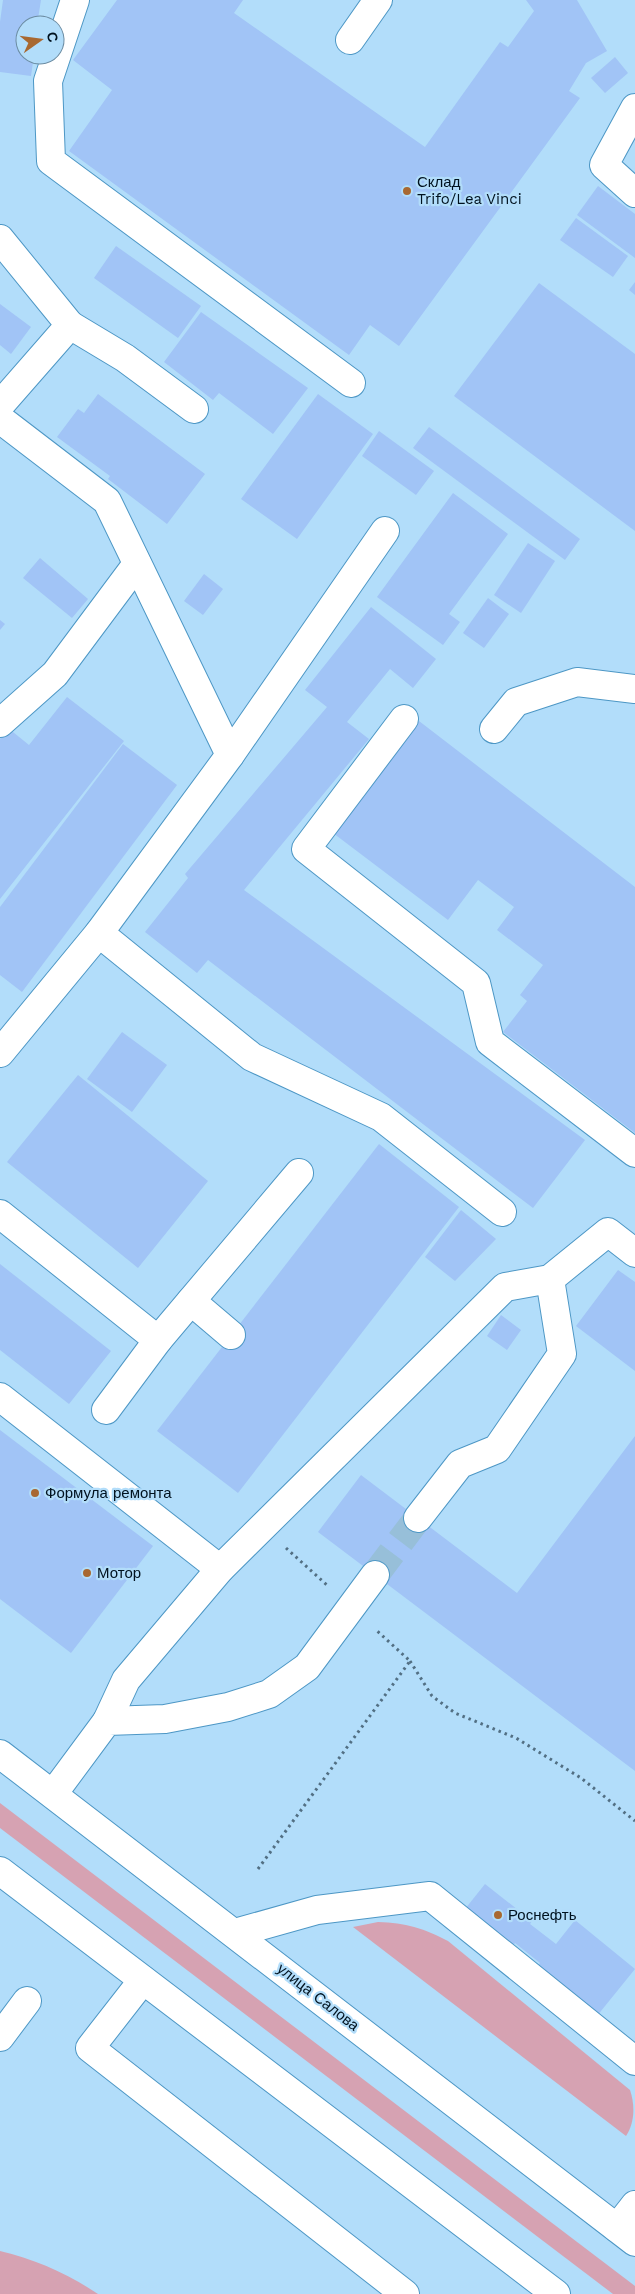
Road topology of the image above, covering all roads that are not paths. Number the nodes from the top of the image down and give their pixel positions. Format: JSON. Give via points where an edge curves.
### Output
{"nodes":[{"id":1,"x":75,"y":0,"type":"edge"},
{"id":2,"x":378,"y":0,"type":"edge"},
{"id":3,"x":350,"y":40,"type":"dead end"},
{"id":4,"x":635,"y":108,"type":"edge"},
{"id":5,"x":635,"y":193,"type":"edge"},
{"id":6,"x":0,"y":239,"type":"edge"},
{"id":7,"x":70,"y":325,"type":"junction"},
{"id":8,"x":351,"y":383,"type":"dead end"},
{"id":9,"x":0,"y":405,"type":"edge"},
{"id":10,"x":194,"y":409,"type":"dead end"},
{"id":11,"x":0,"y":418,"type":"edge"},
{"id":12,"x":385,"y":530,"type":"dead end"},
{"id":13,"x":137,"y":564,"type":"junction"},
{"id":14,"x":635,"y":689,"type":"edge"},
{"id":15,"x":404,"y":719,"type":"dead end"},
{"id":16,"x":0,"y":723,"type":"edge"},
{"id":17,"x":494,"y":729,"type":"dead end"},
{"id":18,"x":230,"y":755,"type":"junction"},
{"id":19,"x":99,"y":932,"type":"junction"},
{"id":20,"x":0,"y":1053,"type":"edge"},
{"id":21,"x":635,"y":1153,"type":"edge"},
{"id":22,"x":300,"y":1173,"type":"dead end"},
{"id":23,"x":502,"y":1212,"type":"dead end"},
{"id":24,"x":0,"y":1214,"type":"edge"},
{"id":25,"x":635,"y":1253,"type":"edge"},
{"id":26,"x":550,"y":1279,"type":"junction"},
{"id":27,"x":191,"y":1302,"type":"junction"},
{"id":28,"x":232,"y":1335,"type":"dead end"},
{"id":29,"x":158,"y":1340,"type":"junction"},
{"id":30,"x":0,"y":1397,"type":"edge"},
{"id":31,"x":106,"y":1410,"type":"dead end"},
{"id":32,"x":418,"y":1518,"type":"tunnel mouth"},
{"id":33,"x":220,"y":1569,"type":"junction"},
{"id":34,"x":375,"y":1574,"type":"tunnel mouth"},
{"id":35,"x":107,"y":1721,"type":"junction"},
{"id":36,"x":0,"y":1754,"type":"edge"},
{"id":37,"x":53,"y":1794,"type":"junction"},
{"id":38,"x":0,"y":1871,"type":"edge"},
{"id":39,"x":235,"y":1933,"type":"junction"},
{"id":40,"x":143,"y":1980,"type":"junction"},
{"id":41,"x":27,"y":2001,"type":"dead end"},
{"id":42,"x":0,"y":2037,"type":"edge"},
{"id":43,"x":635,"y":2061,"type":"edge"},
{"id":44,"x":635,"y":2205,"type":"edge"},
{"id":45,"x":626,"y":2235,"type":"edge"},
{"id":46,"x":405,"y":2294,"type":"edge"},
{"id":47,"x":556,"y":2294,"type":"edge"}],
"edges":[{"from":1,"to":8,"type":"main road","via":[[48,81],[51,161]]},
{"from":2,"to":3,"type":"main road"},
{"from":4,"to":5,"type":"main road","via":[[604,165]]},
{"from":6,"to":7,"type":"main road"},
{"from":7,"to":9,"type":"main road"},
{"from":7,"to":10,"type":"main road","via":[[125,358]]},
{"from":11,"to":13,"type":"main road","via":[[107,501]]},
{"from":12,"to":18,"type":"main road"},
{"from":13,"to":16,"type":"main road","via":[[55,674]]},
{"from":13,"to":18,"type":"main road"},
{"from":14,"to":17,"type":"main road","via":[[577,682],[516,702]]},
{"from":15,"to":21,"type":"main road","via":[[306,849],[476,983],[490,1042]]},
{"from":18,"to":19,"type":"main road"},
{"from":19,"to":20,"type":"main road"},
{"from":19,"to":23,"type":"main road","via":[[252,1057],[380,1118]]},
{"from":22,"to":27,"type":"main road"},
{"from":24,"to":29,"type":"main road"},
{"from":25,"to":26,"type":"main road","via":[[608,1232]]},
{"from":26,"to":32,"type":"main road","via":[[562,1354],[497,1449],[460,1464]]},
{"from":26,"to":33,"type":"main road","via":[[506,1287]]},
{"from":27,"to":28,"type":"main road"},
{"from":27,"to":29,"type":"main road"},
{"from":29,"to":31,"type":"main road"},
{"from":30,"to":33,"type":"main road"},
{"from":33,"to":35,"type":"main road","via":[[126,1680]]},
{"from":34,"to":35,"type":"main road","via":[[307,1667],[269,1694],[228,1707],[165,1719]]},
{"from":35,"to":37,"type":"main road"},
{"from":36,"to":37,"type":"main road","name":"улица Салова"},
{"from":37,"to":39,"type":"main road","name":"улица Салова"},
{"from":38,"to":40,"type":"main road"},
{"from":39,"to":43,"type":"main road","via":[[317,1910],[430,1896]]},
{"from":39,"to":45,"type":"main road","name":"улица Салова"},
{"from":40,"to":46,"type":"main road","via":[[90,2048]]},
{"from":40,"to":47,"type":"main road"},
{"from":41,"to":42,"type":"main road"},
{"from":44,"to":45,"type":"main road"}]}
